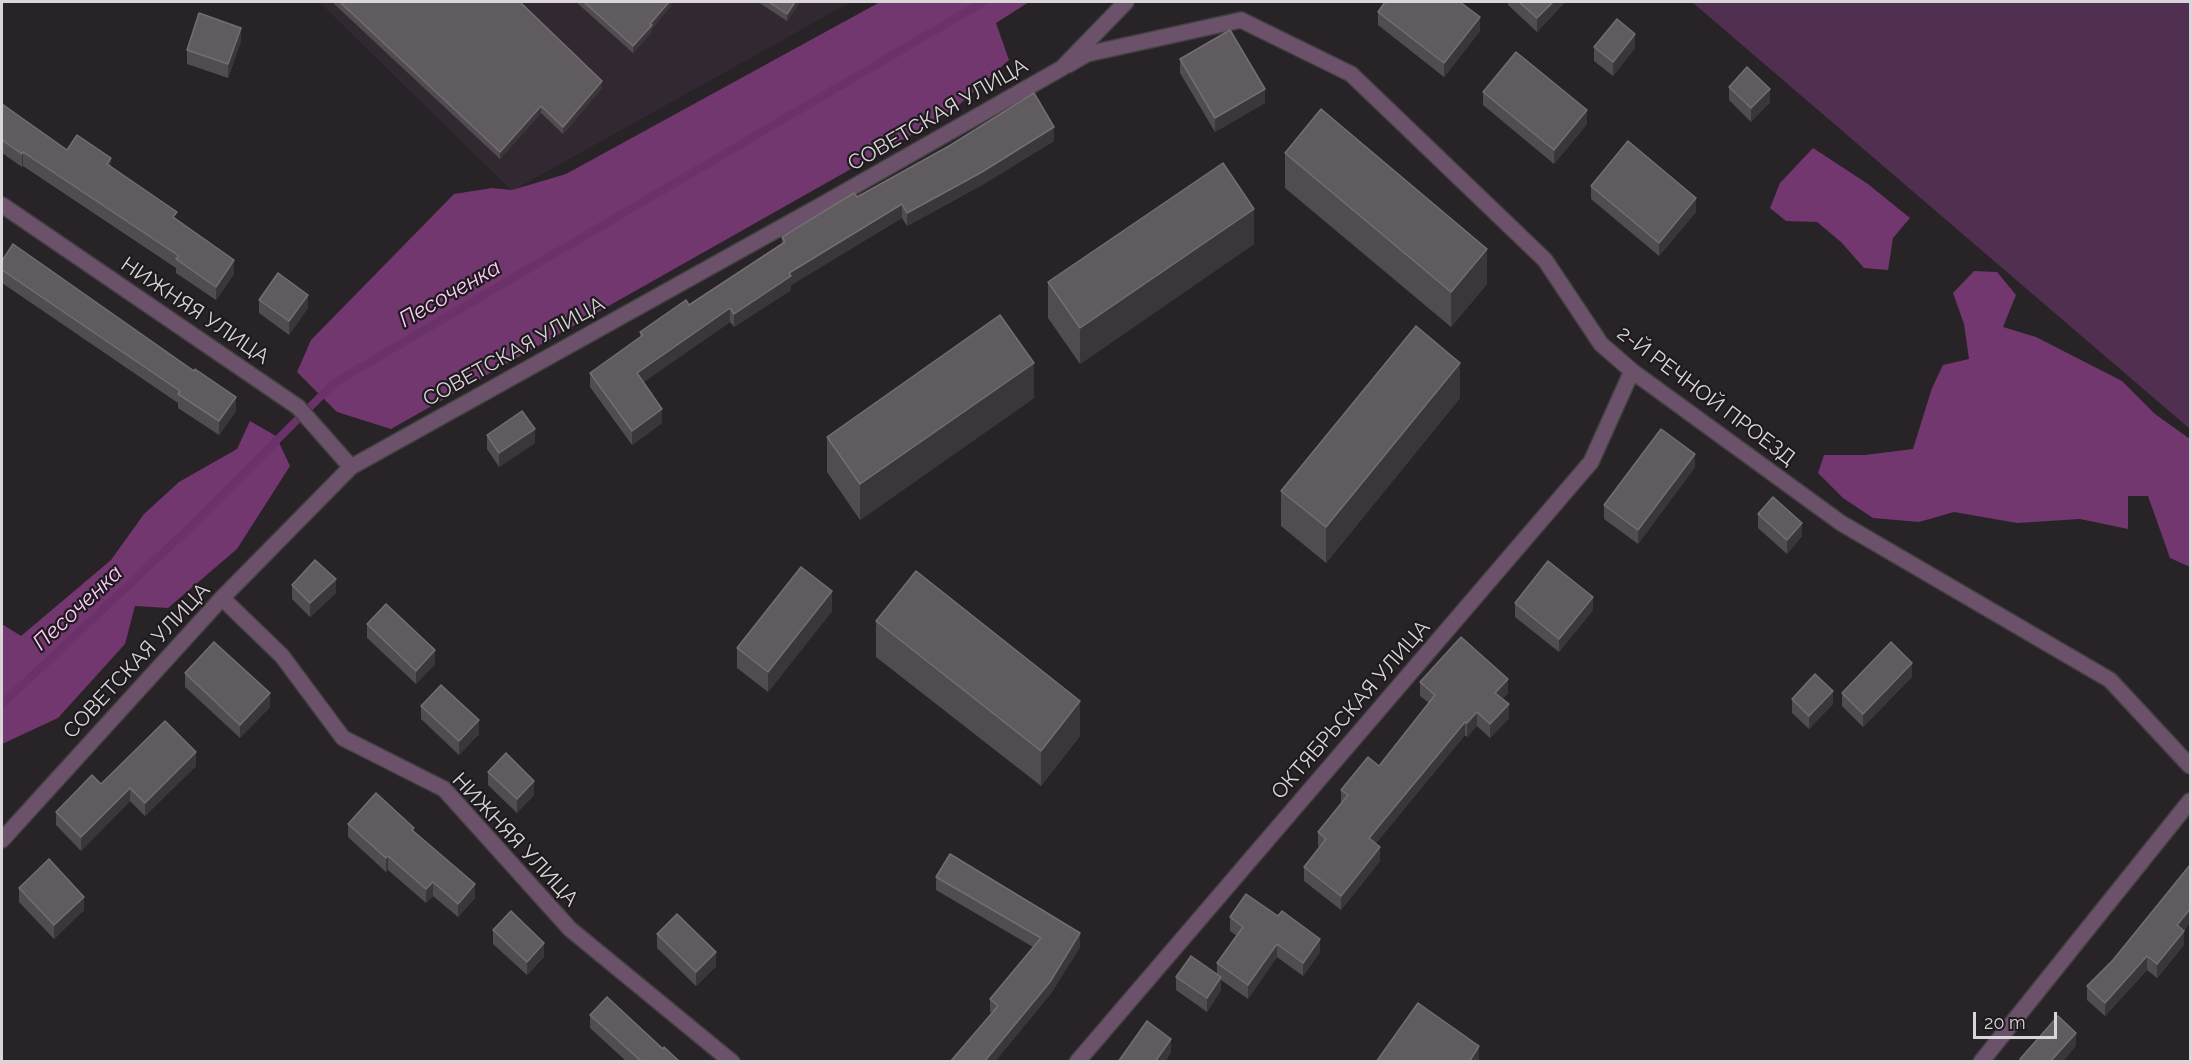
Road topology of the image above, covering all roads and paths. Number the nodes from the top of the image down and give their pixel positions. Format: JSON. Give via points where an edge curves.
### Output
{"nodes":[{"id":1,"x":1126,"y":2,"type":"edge"},
{"id":2,"x":1062,"y":68,"type":"junction"},
{"id":3,"x":2,"y":206,"type":"edge"},
{"id":4,"x":1632,"y":371,"type":"junction"},
{"id":5,"x":351,"y":467,"type":"junction"},
{"id":6,"x":222,"y":598,"type":"junction"},
{"id":7,"x":2190,"y":766,"type":"edge"},
{"id":8,"x":2190,"y":801,"type":"edge"},
{"id":9,"x":2,"y":840,"type":"edge"},
{"id":10,"x":732,"y":1062,"type":"edge"},
{"id":11,"x":1077,"y":1062,"type":"edge"},
{"id":12,"x":1982,"y":1062,"type":"edge"}],
"edges":[{"from":1,"to":2,"type":"street","name":"СОВЕТСКАЯ УЛИЦА"},
{"from":2,"to":4,"type":"street","name":"2-Й РЕЧНОЙ ПРОЕЗД","via":[[1087,54],[1241,20],[1351,74],[1545,260],[1601,344]]},
{"from":2,"to":5,"type":"street","name":"СОВЕТСКАЯ УЛИЦА"},
{"from":3,"to":5,"type":"street","name":"НИЖНЯЯ УЛИЦА","via":[[298,407]]},
{"from":4,"to":7,"type":"street","name":"2-Й РЕЧНОЙ ПРОЕЗД","via":[[1840,523],[2110,680]]},
{"from":4,"to":11,"type":"street","name":"ОКТЯБРЬСКАЯ УЛИЦА","via":[[1592,462]]},
{"from":5,"to":6,"type":"street","name":"СОВЕТСКАЯ УЛИЦА"},
{"from":6,"to":9,"type":"street","name":"СОВЕТСКАЯ УЛИЦА"},
{"from":6,"to":10,"type":"street","name":"НИЖНЯЯ УЛИЦА","via":[[282,656],[343,738],[444,789],[570,929]]},
{"from":8,"to":12,"type":"street"}]}
